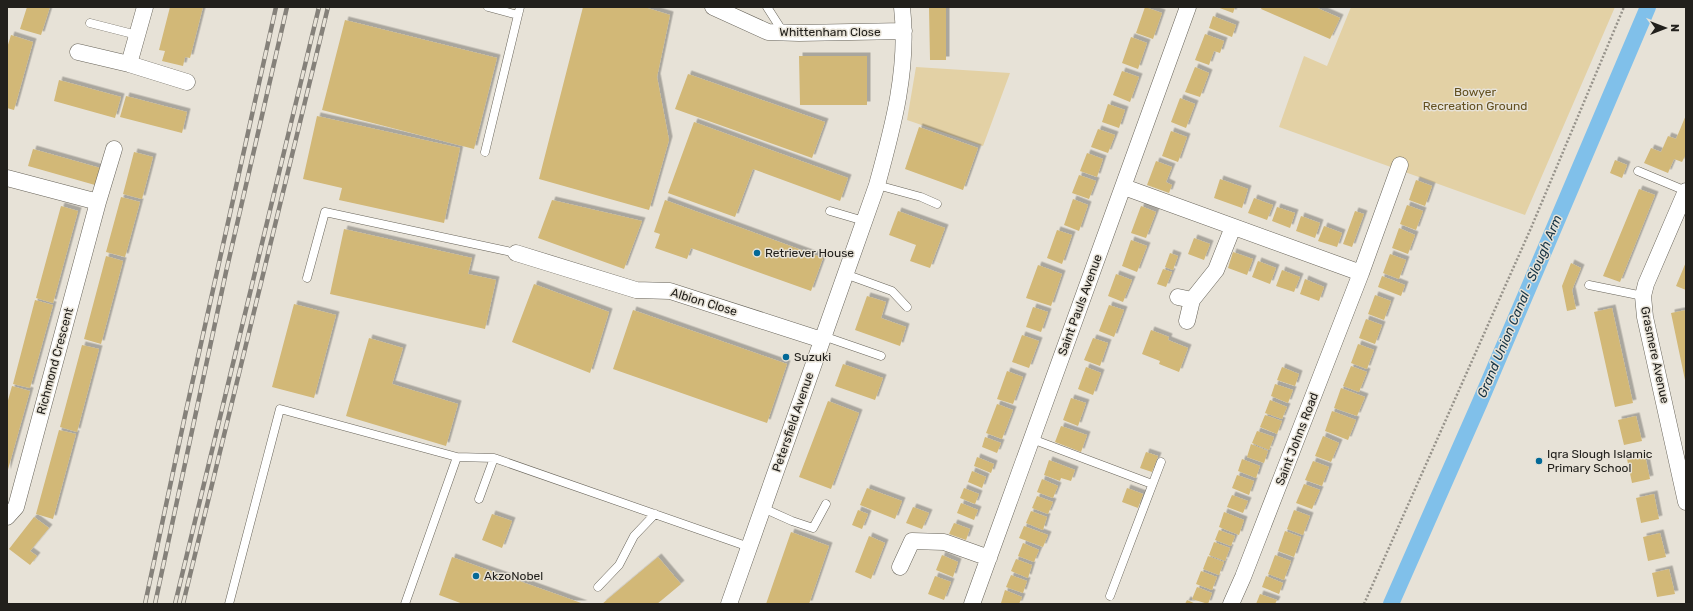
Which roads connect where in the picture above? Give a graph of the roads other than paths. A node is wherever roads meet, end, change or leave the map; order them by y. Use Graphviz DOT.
graph roads {
  1 [pos="145,7"];
  2 [pos="488,7"];
  3 [pos="713,7"];
  4 [pos="767,7"];
  5 [pos="902,7"];
  6 [pos="1188,7"];
  7 [pos="519,11"];
  8 [pos="90,23"];
  9 [pos="904,31"];
  10 [pos="783,33"];
  11 [pos="137,35"];
  12 [pos="78,52"];
  13 [pos="129,64"];
  14 [pos="187,82"];
  15 [pos="114,149"];
  16 [pos="485,152"];
  17 [pos="1400,165"];
  18 [pos="1638,171"];
  19 [pos="7,178"];
  20 [pos="877,185"];
  21 [pos="1124,187"];
  22 [pos="1686,191"];
  23 [pos="98,202"];
  24 [pos="936,204"];
  25 [pos="830,211"];
  26 [pos="864,221"];
  27 [pos="1233,227"];
  28 [pos="516,253"];
  29 [pos="1361,273"];
  30 [pos="845,274"];
  31 [pos="307,278"];
  32 [pos="1589,285"];
  33 [pos="1643,296"];
  34 [pos="907,307"];
  35 [pos="1187,321"];
  36 [pos="823,338"];
  37 [pos="881,356"];
  38 [pos="1032,440"];
  39 [pos="457,457"];
  40 [pos="494,458"];
  41 [pos="1161,462"];
  42 [pos="1152,484"];
  43 [pos="480,499"];
  44 [pos="1686,502"];
  45 [pos="826,504"];
  46 [pos="764,508"];
  47 [pos="655,514"];
  48 [pos="7,518"];
  49 [pos="749,546"];
  50 [pos="989,558"];
  51 [pos="900,567"];
  52 [pos="598,587"];
  53 [pos="1110,596"];
  54 [pos="229,604"];
  55 [pos="405,604"];
  56 [pos="729,604"];
  57 [pos="972,604"];
  58 [pos="1231,604"];
  1 -- 11 [label="street"];
  2 -- 7 [label="lane"];
  3 -- 10 [label="street, Whittenham Close"];
  4 -- 10 [label="lane"];
  5 -- 9 [label="street, Petersfield Avenue"];
  6 -- 21 [label="street, Saint Pauls Avenue"];
  7 -- 16 [label="lane"];
  8 -- 11 [label="lane"];
  9 -- 10 [label="street, Whittenham Close"];
  9 -- 20 [label="street, Petersfield Avenue"];
  11 -- 13 [label="street"];
  12 -- 13 [label="street"];
  13 -- 14 [label="street"];
  15 -- 23 [label="street, Richmond Crescent"];
  17 -- 29 [label="street, Saint Johns Road"];
  18 -- 22 [label="lane"];
  19 -- 23 [label="street"];
  20 -- 24 [label="lane"];
  20 -- 26 [label="street, Petersfield Avenue"];
  21 -- 27 [label="street"];
  21 -- 38 [label="street, Saint Pauls Avenue"];
  22 -- 33 [label="street, Grasmere Avenue"];
  23 -- 48 [label="street, Richmond Crescent"];
  25 -- 26 [label="lane"];
  26 -- 30 [label="street, Petersfield Avenue"];
  27 -- 29 [label="street"];
  27 -- 35 [label="street"];
  28 -- 31 [label="lane"];
  28 -- 36 [label="street, Albion Close"];
  29 -- 58 [label="street, Saint Johns Road"];
  30 -- 34 [label="lane"];
  30 -- 36 [label="street, Petersfield Avenue"];
  32 -- 33 [label="lane"];
  33 -- 44 [label="street, Grasmere Avenue"];
  36 -- 37 [label="lane"];
  36 -- 46 [label="street, Petersfield Avenue"];
  38 -- 42 [label="lane"];
  38 -- 50 [label="street, Saint Pauls Avenue"];
  39 -- 40 [label="lane"];
  39 -- 54 [label="lane"];
  39 -- 55 [label="lane"];
  40 -- 43 [label="lane"];
  40 -- 47 [label="lane"];
  41 -- 42 [label="lane"];
  42 -- 53 [label="lane"];
  45 -- 46 [label="lane"];
  46 -- 49 [label="street, Petersfield Avenue"];
  47 -- 49 [label="lane"];
  47 -- 52 [label="lane"];
  49 -- 56 [label="street, Petersfield Avenue"];
  50 -- 51 [label="street"];
  50 -- 57 [label="street, Saint Pauls Avenue"];
}
